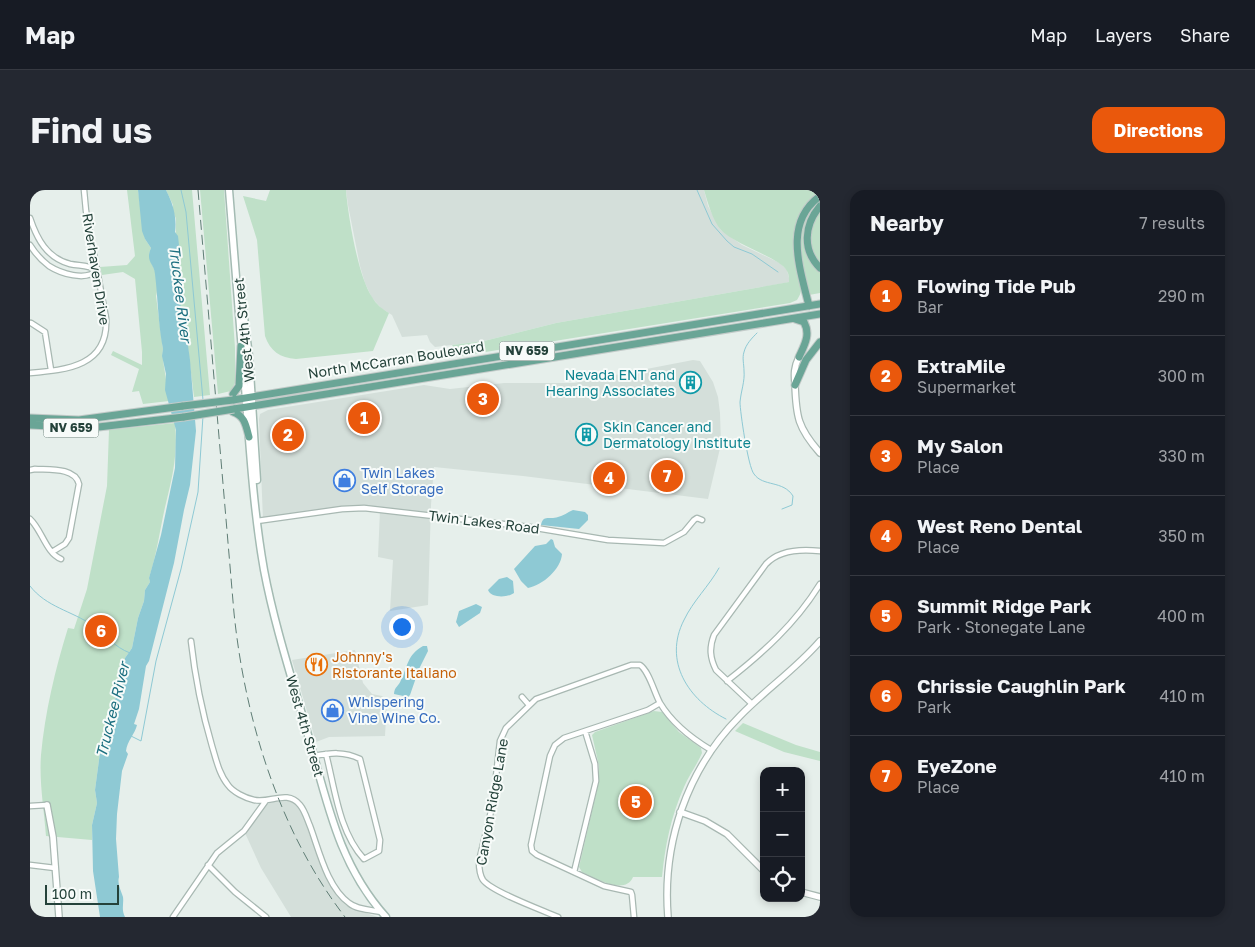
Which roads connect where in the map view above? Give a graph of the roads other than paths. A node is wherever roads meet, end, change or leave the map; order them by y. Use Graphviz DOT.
graph roads {
  1 [pos="84,190"];
  2 [pos="229,190"];
  3 [pos="820,196"];
  4 [pos="820,206"];
  5 [pos="30,218"];
  6 [pos="232,228"];
  7 [pos="30,245"];
  8 [pos="820,268"];
  9 [pos="97,270"];
  10 [pos="820,304"];
  11 [pos="809,306"];
  12 [pos="820,314"];
  13 [pos="785,320"];
  14 [pos="32,324"];
  15 [pos="820,342"];
  16 [pos="101,346"];
  17 [pos="241,346"];
  18 [pos="106,349"];
  19 [pos="798,357"];
  20 [pos="416,369"];
  21 [pos="51,370"];
  22 [pos="30,373"];
  23 [pos="418,380"];
  24 [pos="795,385"];
  25 [pos="233,397"];
  26 [pos="249,397"];
  27 [pos="250,407"];
  28 [pos="234,410"];
  29 [pos="30,418"];
  30 [pos="30,425"];
  31 [pos="249,436"];
  32 [pos="820,453"];
  33 [pos="30,470"];
  34 [pos="30,519"];
  35 [pos="702,520"];
  36 [pos="257,521"];
  37 [pos="820,551"];
  38 [pos="53,554"];
  39 [pos="61,559"];
  40 [pos="820,584"];
  41 [pos="191,641"];
  42 [pos="820,641"];
  43 [pos="727,681"];
  44 [pos="522,697"];
  45 [pos="660,703"];
  46 [pos="752,704"];
  47 [pos="529,705"];
  48 [pos="584,731"];
  49 [pos="711,750"];
  50 [pos="326,754"];
  51 [pos="314,756"];
  52 [pos="265,801"];
  53 [pos="47,805"];
  54 [pos="30,806"];
  55 [pos="680,812"];
  56 [pos="30,865"];
  57 [pos="208,865"];
  58 [pos="760,866"];
  59 [pos="55,868"];
  60 [pos="574,872"];
  61 [pos="805,893"];
  62 [pos="820,897"];
  63 [pos="384,915"];
  64 [pos="59,917"];
  65 [pos="173,917"];
  66 [pos="266,917"];
  67 [pos="558,917"];
  68 [pos="634,917"];
  69 [pos="668,917"];
  1 -- 9 [label="street, Riverhaven Drive"];
  2 -- 6 [label="main road, West 4th Street"];
  3 -- 11 [label="main road"];
  4 -- 8 [label="main road"];
  5 -- 9 [label="street"];
  6 -- 17 [label="main road, West 4th Street"];
  6 -- 26 [label="main road, West 4th Street"];
  7 -- 9 [label="street"];
  9 -- 16 [label="street, Riverhaven Drive"];
  10 -- 11 [label="main road, North McCarran Boulevard / NV 659"];
  11 -- 20 [label="main road, North McCarran Boulevard / NV 659"];
  12 -- 13 [label="main road, North McCarran Boulevard / NV 659"];
  13 -- 19 [label="main road"];
  13 -- 23 [label="main road, North McCarran Boulevard / NV 659"];
  14 -- 21 [label="street"];
  15 -- 24 [label="main road"];
  16 -- 18 [label="street"];
  16 -- 21 [label="street"];
  17 -- 25 [label="main road"];
  17 -- 26 [label="main road, West 4th Street"];
  19 -- 24 [label="street"];
  20 -- 23 [label="main road"];
  20 -- 26 [label="main road, North McCarran Boulevard / NV 659"];
  21 -- 22 [label="street"];
  23 -- 27 [label="main road, North McCarran Boulevard / NV 659"];
  24 -- 32 [label="street"];
  25 -- 26 [label="main road, North McCarran Boulevard / NV 659"];
  25 -- 29 [label="main road, North McCarran Boulevard / NV 659, bridge"];
  26 -- 27 [label="main road, West 4th Street"];
  27 -- 28 [label="main road, North McCarran Boulevard / NV 659"];
  27 -- 31 [label="main road, West 4th Street"];
  27 -- 36 [label="main road, West 4th Street"];
  28 -- 30 [label="main road, North McCarran Boulevard / NV 659, bridge"];
  28 -- 31 [label="main road"];
  31 -- 36 [label="main road, West 4th Street"];
  33 -- 38 [label="street"];
  34 -- 38 [label="street"];
  35 -- 36 [label="street, Twin Lakes Road"];
  36 -- 51 [label="main road, West 4th Street"];
  37 -- 43 [label="street"];
  38 -- 39 [label="street"];
  40 -- 43 [label="street"];
  41 -- 52 [label="street"];
  42 -- 46 [label="street"];
  43 -- 46 [label="street"];
  44 -- 47 [label="street"];
  45 -- 47 [label="street, Canyon Ridge Lane"];
  45 -- 48 [label="street"];
  45 -- 49 [label="street"];
  46 -- 49 [label="street"];
  47 -- 67 [label="street, Canyon Ridge Lane"];
  48 -- 60 [label="street"];
  48 -- 60 [label="street"];
  49 -- 55 [label="street"];
  50 -- 50 [label="street"];
  50 -- 51 [label="street"];
  51 -- 63 [label="main road, West 4th Street"];
  52 -- 57 [label="street"];
  52 -- 63 [label="street"];
  53 -- 54 [label="street"];
  53 -- 59 [label="street"];
  55 -- 58 [label="street"];
  55 -- 69 [label="street"];
  56 -- 59 [label="street"];
  57 -- 65 [label="street"];
  57 -- 66 [label="street"];
  59 -- 64 [label="street"];
  60 -- 68 [label="street"];
  61 -- 62 [label="street"];
}
